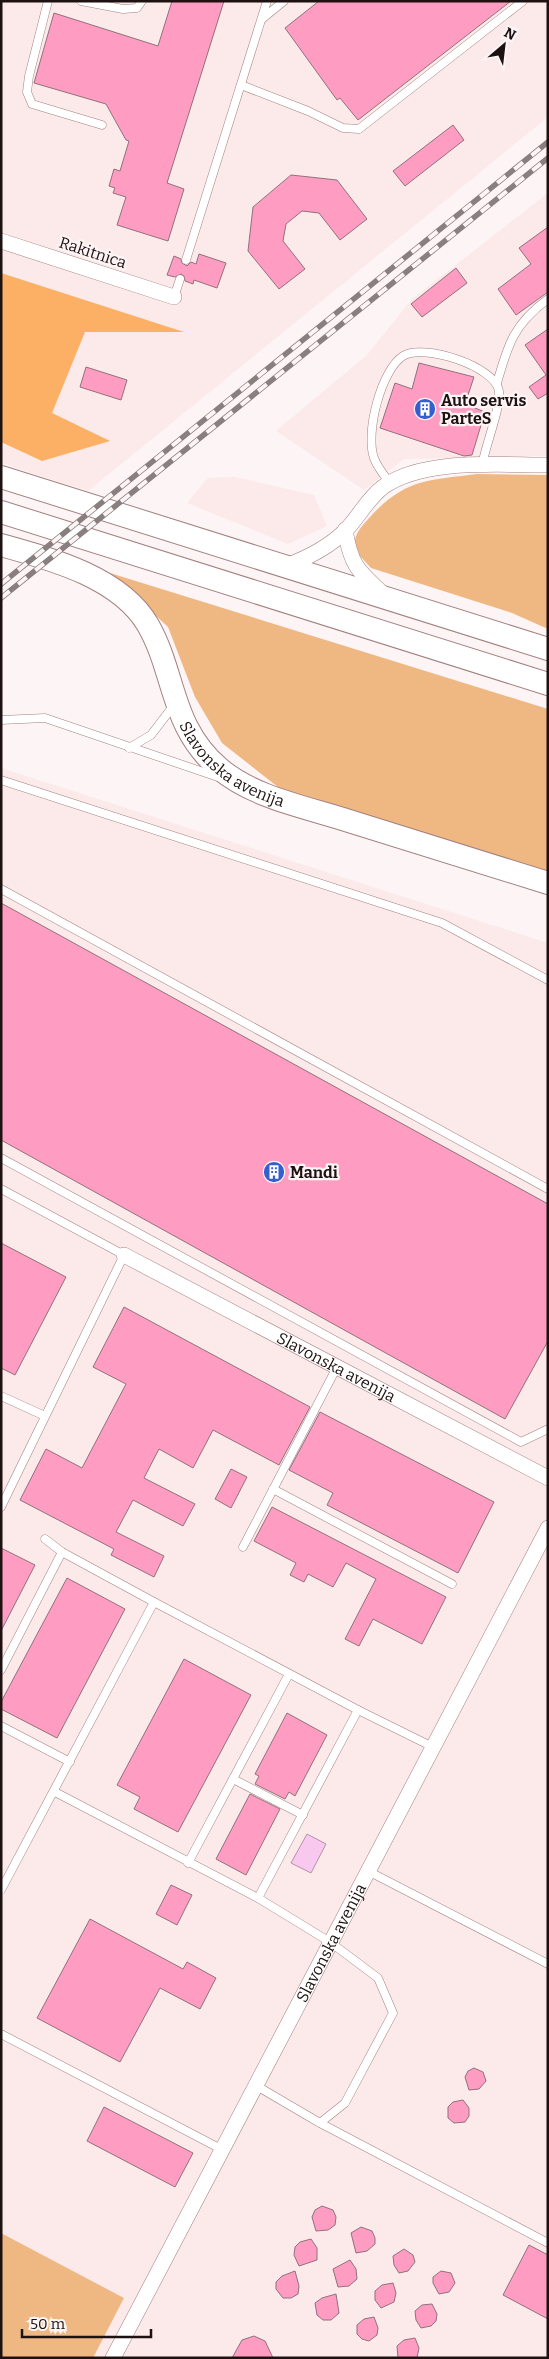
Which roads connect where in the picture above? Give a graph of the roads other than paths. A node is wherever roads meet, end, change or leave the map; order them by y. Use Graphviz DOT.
graph roads {
  1 [pos="48,1"];
  2 [pos="81,1"];
  3 [pos="142,1"];
  4 [pos="267,1"];
  5 [pos="284,1"];
  6 [pos="523,1"];
  7 [pos="262,19"];
  8 [pos="241,85"];
  9 [pos="102,125"];
  10 [pos="1,241"];
  11 [pos="186,260"];
  12 [pos="180,279"];
  13 [pos="174,296"];
  14 [pos="548,299"];
  15 [pos="497,383"];
  16 [pos="548,465"];
  17 [pos="482,466"];
  18 [pos="1,477"];
  19 [pos="390,483"];
  20 [pos="1,512"];
  21 [pos="345,530"];
  22 [pos="1,545"];
  23 [pos="286,566"];
  24 [pos="385,596"];
  25 [pos="548,649"];
  26 [pos="548,684"];
  27 [pos="176,702"];
  28 [pos="1,720"];
  29 [pos="129,748"];
  30 [pos="1,780"];
  31 [pos="243,785"];
  32 [pos="548,883"];
  33 [pos="1,890"];
  34 [pos="548,980"];
  35 [pos="1,1158"];
  36 [pos="548,1188"];
  37 [pos="1,1190"];
  38 [pos="124,1255"];
  39 [pos="337,1367"];
  40 [pos="1,1396"];
  41 [pos="45,1416"];
  42 [pos="548,1430"];
  43 [pos="548,1478"];
  44 [pos="273,1489"];
  45 [pos="1,1507"];
  46 [pos="548,1528"];
  47 [pos="44,1539"];
  48 [pos="243,1547"];
  49 [pos="62,1552"];
  50 [pos="452,1584"];
  51 [pos="154,1602"];
  52 [pos="1,1670"];
  53 [pos="289,1674"];
  54 [pos="358,1710"];
  55 [pos="1,1726"];
  56 [pos="433,1747"];
  57 [pos="70,1762"];
  58 [pos="233,1780"];
  59 [pos="55,1792"];
  60 [pos="303,1815"];
  61 [pos="188,1863"];
  62 [pos="368,1871"];
  63 [pos="1,1890"];
  64 [pos="258,1898"];
  65 [pos="330,1942"];
  66 [pos="548,1964"];
  67 [pos="1,2034"];
  68 [pos="255,2085"];
  69 [pos="320,2123"];
  70 [pos="221,2149"];
  71 [pos="548,2243"];
  72 [pos="113,2358"];
  1 -- 9 [label="lane"];
  2 -- 3 [label="lane"];
  4 -- 7 [label="lane"];
  5 -- 7 [label="lane"];
  6 -- 8 [label="lane"];
  7 -- 8 [label="lane"];
  8 -- 11 [label="lane"];
  10 -- 13 [label="street, Rakitnica"];
  12 -- 13 [label="lane"];
  14 -- 15 [label="lane"];
  15 -- 17 [label="lane"];
  15 -- 19 [label="lane"];
  16 -- 17 [label="street"];
  17 -- 19 [label="street"];
  18 -- 23 [label="main road"];
  19 -- 21 [label="street"];
  20 -- 26 [label="main road"];
  21 -- 23 [label="street"];
  21 -- 24 [label="street"];
  22 -- 27 [label="main road, Slavonska avenija"];
  23 -- 24 [label="main road"];
  24 -- 25 [label="main road"];
  27 -- 29 [label="lane"];
  27 -- 31 [label="main road, Slavonska avenija"];
  28 -- 29 [label="lane"];
  29 -- 31 [label="lane"];
  30 -- 34 [label="lane"];
  31 -- 32 [label="main road, Slavonska avenija"];
  33 -- 36 [label="lane"];
  35 -- 42 [label="lane"];
  37 -- 38 [label="lane"];
  38 -- 39 [label="street, Slavonska avenija"];
  38 -- 41 [label="lane"];
  39 -- 43 [label="street, Slavonska avenija"];
  39 -- 44 [label="lane"];
  40 -- 41 [label="lane"];
  41 -- 45 [label="lane"];
  44 -- 48 [label="lane"];
  44 -- 50 [label="lane"];
  46 -- 56 [label="street, Slavonska avenija"];
  47 -- 49 [label="lane"];
  49 -- 51 [label="lane"];
  49 -- 52 [label="lane"];
  51 -- 53 [label="lane"];
  51 -- 57 [label="lane"];
  53 -- 54 [label="lane"];
  53 -- 58 [label="lane"];
  54 -- 56 [label="lane"];
  54 -- 60 [label="lane"];
  55 -- 57 [label="lane"];
  56 -- 62 [label="street, Slavonska avenija"];
  57 -- 59 [label="lane"];
  58 -- 60 [label="lane"];
  58 -- 61 [label="lane"];
  59 -- 61 [label="lane"];
  59 -- 63 [label="lane"];
  60 -- 64 [label="lane"];
  61 -- 64 [label="lane"];
  62 -- 65 [label="street, Slavonska avenija"];
  62 -- 66 [label="lane"];
  64 -- 65 [label="lane"];
  65 -- 68 [label="street, Slavonska avenija"];
  65 -- 69 [label="lane"];
  67 -- 70 [label="lane"];
  68 -- 69 [label="lane"];
  68 -- 70 [label="street, Slavonska avenija"];
  69 -- 71 [label="lane"];
  70 -- 72 [label="street, Slavonska avenija"];
}
